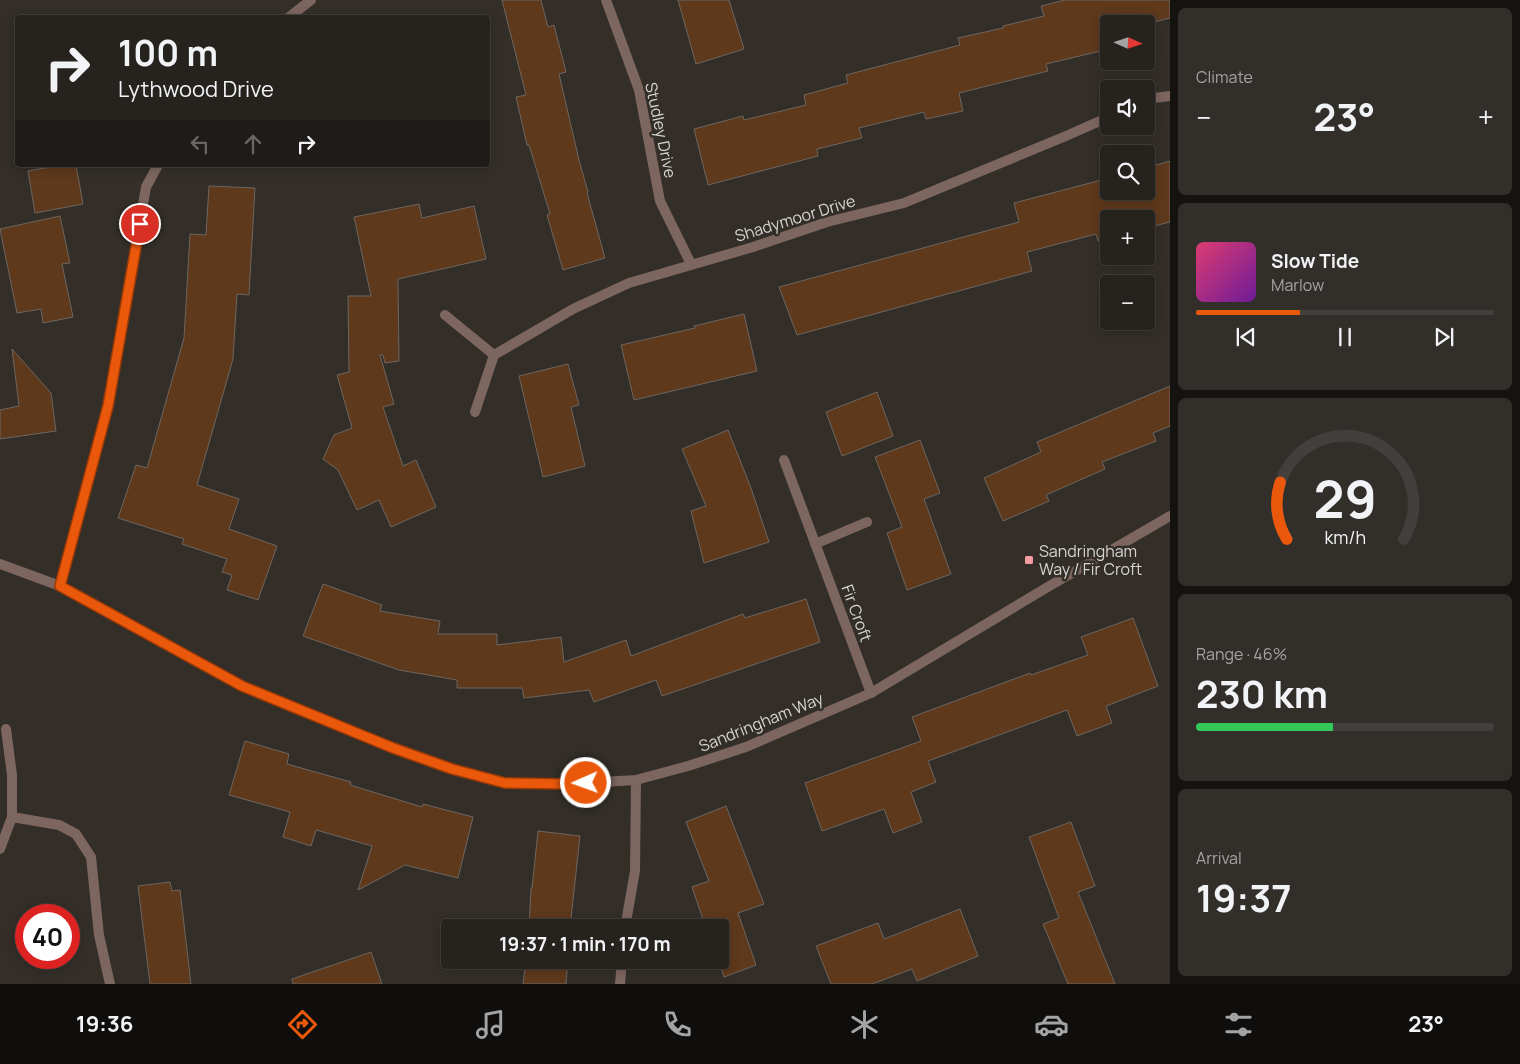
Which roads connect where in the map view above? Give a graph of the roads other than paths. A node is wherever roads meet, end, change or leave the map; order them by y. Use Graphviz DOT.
graph roads {
  1 [pos="311,0"];
  2 [pos="606,0"];
  3 [pos="292,15"];
  4 [pos="1170,96"];
  5 [pos="1155,98"];
  6 [pos="1100,121"];
  7 [pos="157,167"];
  8 [pos="691,264"];
  9 [pos="445,315"];
  10 [pos="494,355"];
  11 [pos="475,412"];
  12 [pos="784,460"];
  13 [pos="1170,516"];
  14 [pos="868,522"];
  15 [pos="815,544"];
  16 [pos="0,564"];
  17 [pos="60,586"];
  18 [pos="871,693"];
  19 [pos="6,729"];
  20 [pos="636,780"];
  21 [pos="12,817"];
  22 [pos="0,849"];
  23 [pos="627,919"];
  24 [pos="621,969"];
  25 [pos="110,984"];
  26 [pos="620,984"];
  1 -- 3 [label="street"];
  2 -- 8 [label="street, Studley Drive"];
  4 -- 5 [label="street"];
  6 -- 8 [label="street, Shadymoor Drive"];
  7 -- 17 [label="street"];
  8 -- 10 [label="street, Shadymoor Drive"];
  9 -- 10 [label="street"];
  10 -- 11 [label="street"];
  12 -- 15 [label="street, Fir Croft"];
  13 -- 18 [label="street, Sandringham Way"];
  14 -- 15 [label="street"];
  15 -- 18 [label="street, Fir Croft"];
  16 -- 17 [label="street, Sandringham Way"];
  17 -- 20 [label="street, Sandringham Way"];
  18 -- 20 [label="street, Sandringham Way"];
  19 -- 21 [label="street"];
  20 -- 23 [label="street"];
  21 -- 22 [label="street"];
  21 -- 25 [label="street"];
  24 -- 26 [label="street"];
}
